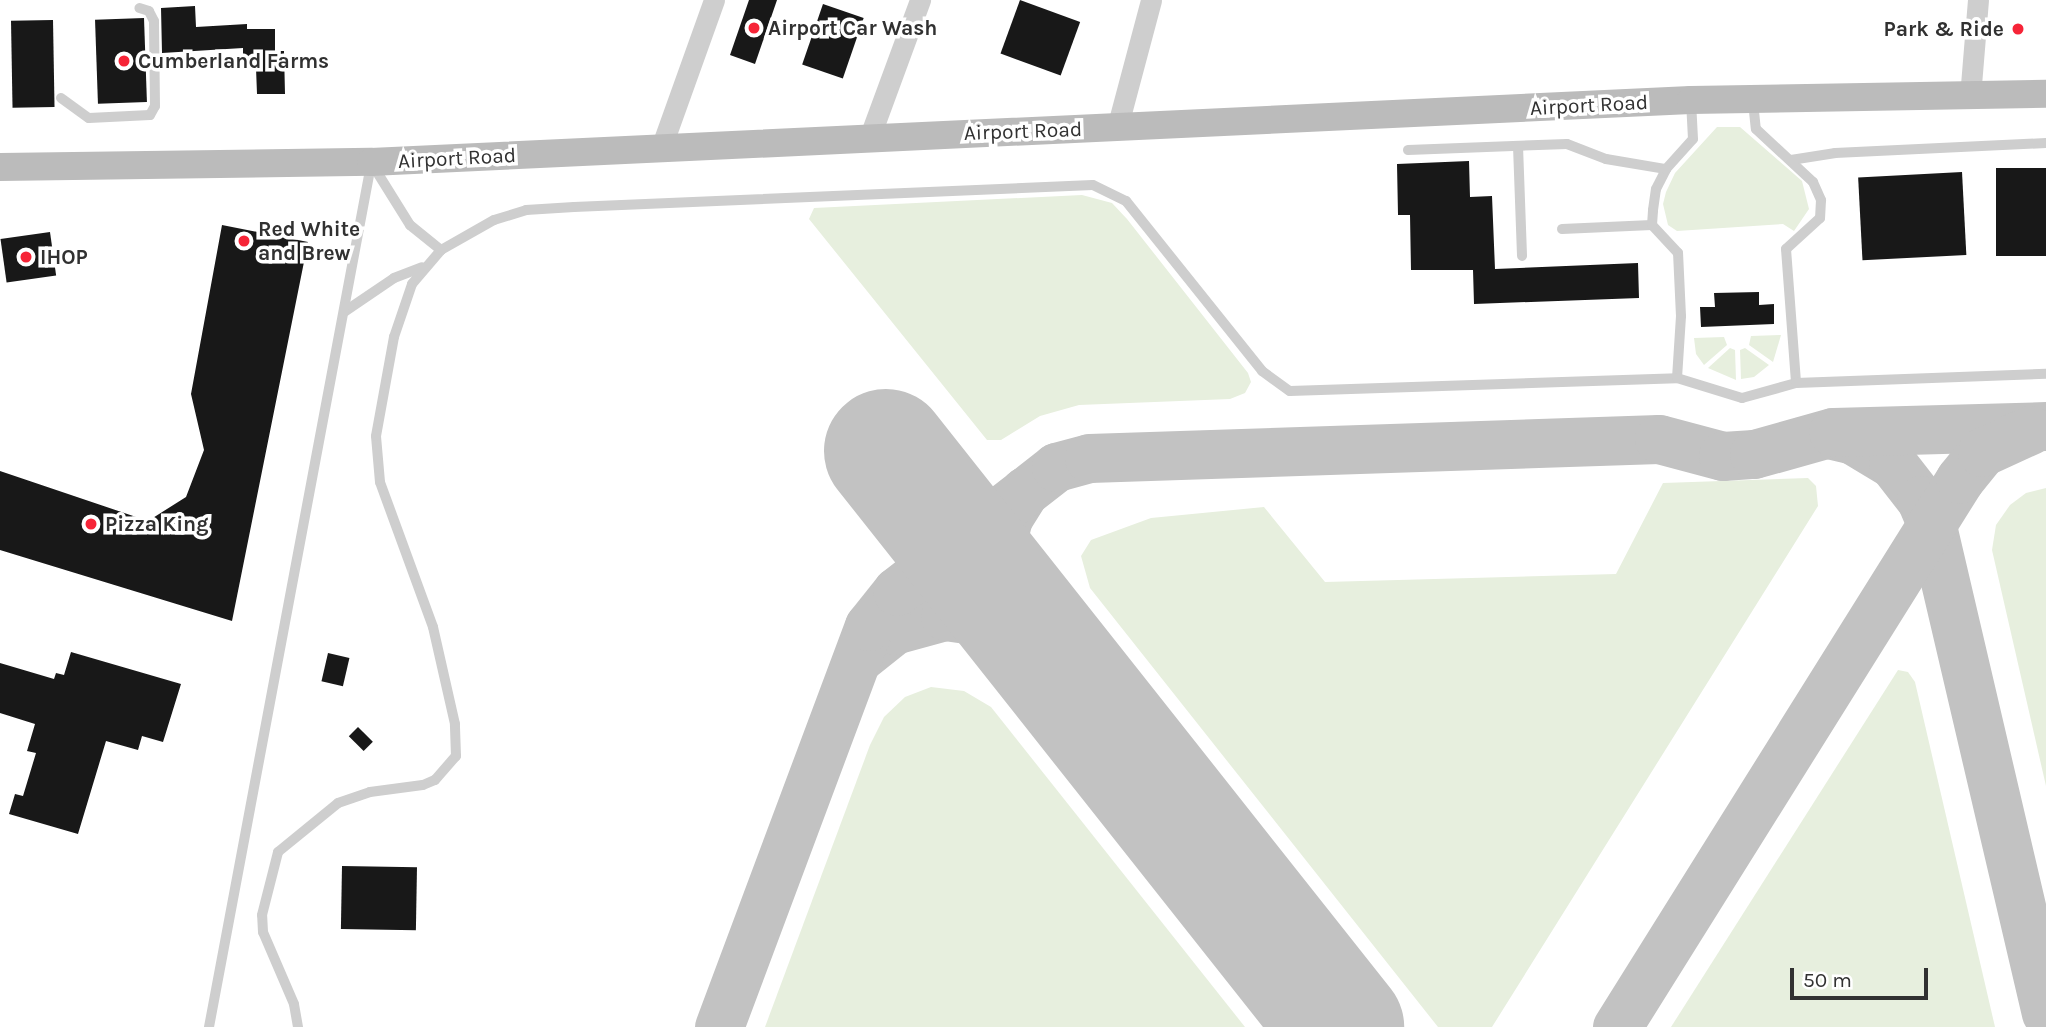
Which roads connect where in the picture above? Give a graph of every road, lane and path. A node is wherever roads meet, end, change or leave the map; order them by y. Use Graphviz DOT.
graph roads {
  1 [pos="714,0"];
  2 [pos="920,0"];
  3 [pos="1151,0"];
  4 [pos="1978,0"];
  5 [pos="139,8"];
  6 [pos="2046,94"];
  7 [pos="1970,97"];
  8 [pos="61,99"];
  9 [pos="1753,99"];
  10 [pos="1691,100"];
  11 [pos="1117,128"];
  12 [pos="870,136"];
  13 [pos="2046,143"];
  14 [pos="1518,146"];
  15 [pos="661,148"];
  16 [pos="1408,150"];
  17 [pos="1791,160"];
  18 [pos="371,162"];
  19 [pos="0,167"];
  20 [pos="1667,169"];
  21 [pos="1652,225"];
  22 [pos="1562,229"];
  23 [pos="441,250"];
  24 [pos="1522,256"];
  25 [pos="424,266"];
  26 [pos="344,312"];
  27 [pos="2046,374"];
  28 [pos="1677,378"];
  29 [pos="1796,383"];
  30 [pos="209,1027"];
  31 [pos="298,1027"];
  1 -- 15 [label="street"];
  2 -- 12 [label="street"];
  3 -- 11 [label="street"];
  4 -- 7 [label="street"];
  5 -- 8 [label="lane"];
  6 -- 7 [label="main road, Airport Road"];
  7 -- 9 [label="main road, Airport Road"];
  9 -- 10 [label="main road, Airport Road"];
  9 -- 17 [label="lane"];
  10 -- 11 [label="main road, Airport Road"];
  10 -- 20 [label="lane"];
  11 -- 12 [label="main road, Airport Road"];
  12 -- 15 [label="main road, Airport Road"];
  13 -- 17 [label="lane"];
  14 -- 16 [label="lane"];
  14 -- 20 [label="lane"];
  14 -- 24 [label="lane"];
  15 -- 18 [label="main road, Airport Road"];
  17 -- 29 [label="lane"];
  18 -- 19 [label="main road, Airport Road"];
  18 -- 23 [label="lane"];
  18 -- 26 [label="lane"];
  20 -- 21 [label="lane"];
  21 -- 22 [label="lane"];
  21 -- 28 [label="lane"];
  23 -- 25 [label="lane"];
  23 -- 28 [label="lane"];
  25 -- 26 [label="lane"];
  25 -- 31 [label="lane"];
  26 -- 30 [label="lane"];
  27 -- 29 [label="lane"];
  28 -- 29 [label="lane"];
}
